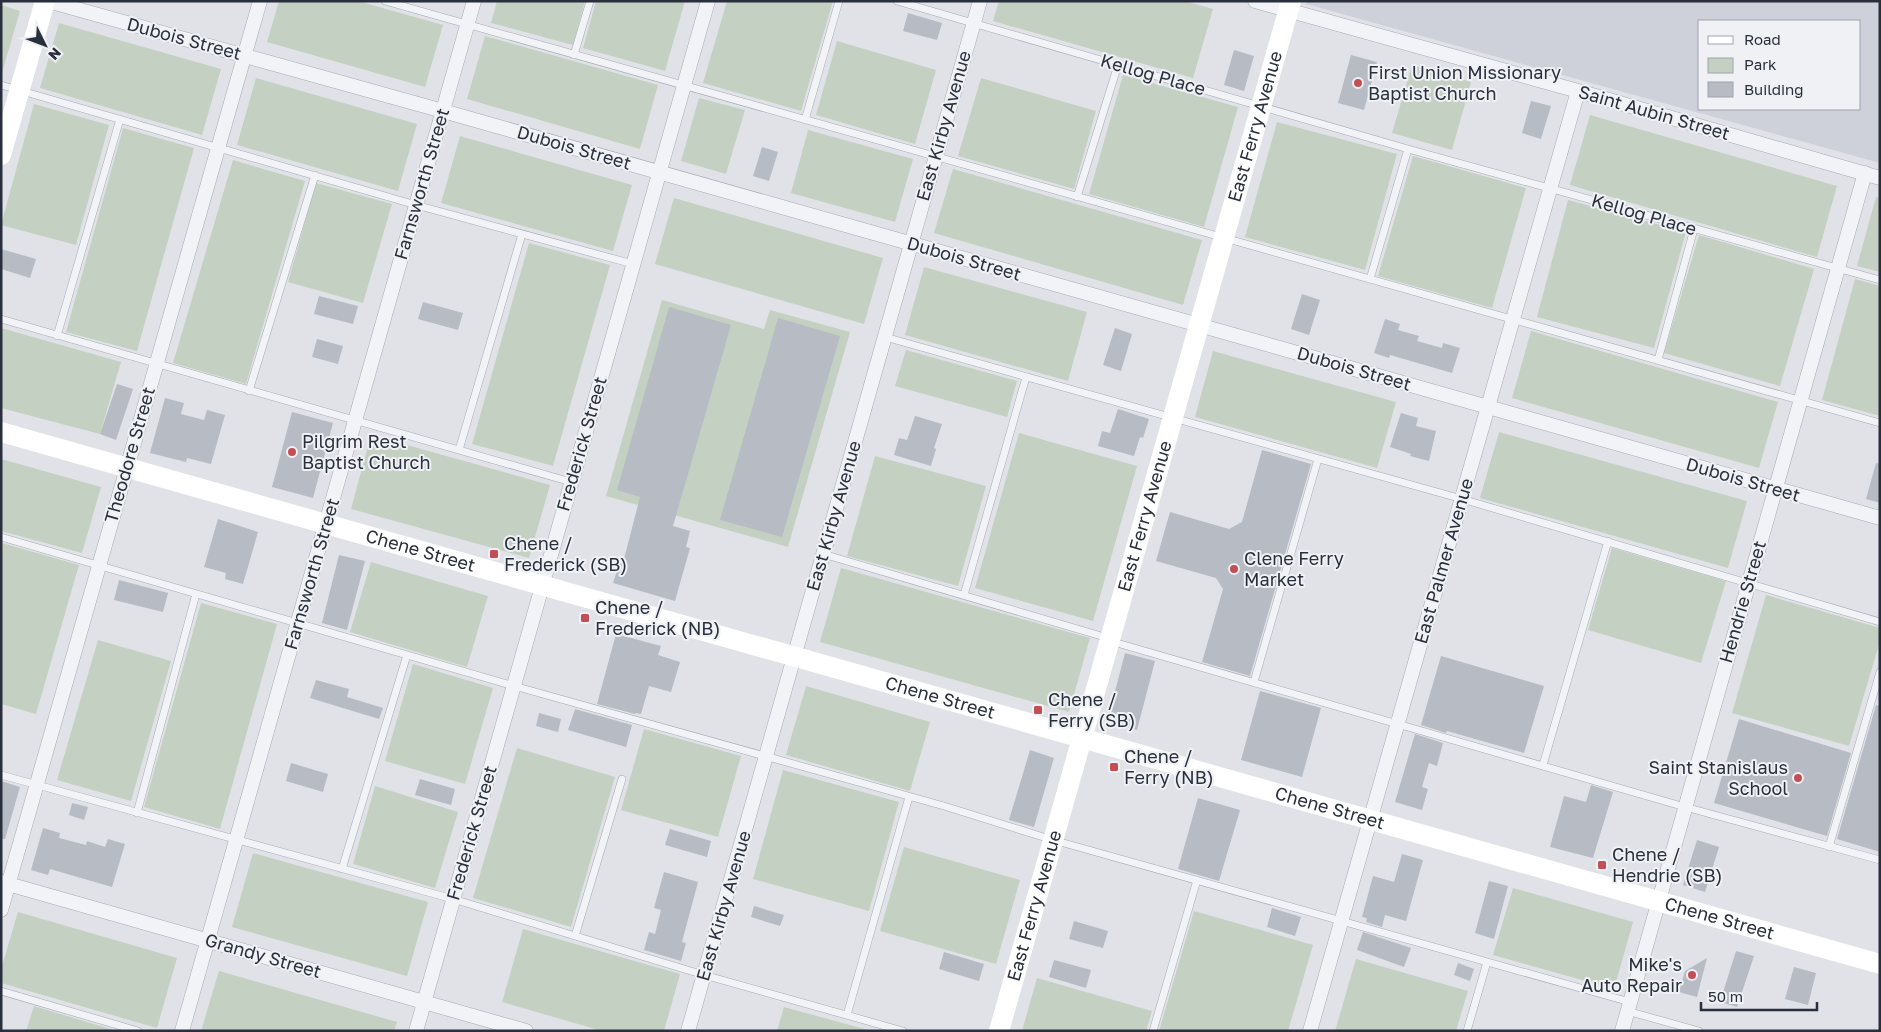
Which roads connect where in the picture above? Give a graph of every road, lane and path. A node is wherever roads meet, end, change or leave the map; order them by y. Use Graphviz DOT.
graph roads {
  1 [pos="46,1"];
  2 [pos="260,1"];
  3 [pos="385,1"];
  4 [pos="474,1"];
  5 [pos="590,1"];
  6 [pos="708,1"];
  7 [pos="839,1"];
  8 [pos="897,1"];
  9 [pos="980,1"];
  10 [pos="1255,1"];
  11 [pos="1290,6"];
  12 [pos="974,23"];
  13 [pos="467,24"];
  14 [pos="244,55"];
  15 [pos="574,55"];
  16 [pos="1118,65"];
  17 [pos="684,85"];
  18 [pos="10,88"];
  19 [pos="1578,91"];
  20 [pos="1262,106"];
  21 [pos="443,111"];
  22 [pos="120,119"];
  23 [pos="805,120"];
  24 [pos="218,147"];
  25 [pos="1408,149"];
  26 [pos="1,155"];
  27 [pos="936,157"];
  28 [pos="659,172"];
  29 [pos="1865,173"];
  30 [pos="314,175"];
  31 [pos="1880,178"];
  32 [pos="1550,189"];
  33 [pos="1077,196"];
  34 [pos="416,205"];
  35 [pos="1694,229"];
  36 [pos="522,234"];
  37 [pos="1225,238"];
  38 [pos="911,244"];
  39 [pos="633,264"];
  40 [pos="1838,269"];
  41 [pos="1370,279"];
  42 [pos="1880,280"];
  43 [pos="1513,319"];
  44 [pos="1,320"];
  45 [pos="1200,326"];
  46 [pos="57,336"];
  47 [pos="885,337"];
  48 [pos="1658,360"];
  49 [pos="156,365"];
  50 [pos="1026,377"];
  51 [pos="249,391"];
  52 [pos="1801,400"];
  53 [pos="1488,407"];
  54 [pos="1173,419"];
  55 [pos="355,421"];
  56 [pos="1880,423"];
  57 [pos="1,432"];
  58 [pos="459,450"];
  59 [pos="1318,459"];
  60 [pos="127,467"];
  61 [pos="572,482"];
  62 [pos="1776,489"];
  63 [pos="1462,499"];
  64 [pos="1880,518"];
  65 [pos="326,524"];
  66 [pos="1,537"];
  67 [pos="1608,541"];
  68 [pos="824,554"];
  69 [pos="99,566"];
  70 [pos="1749,583"];
  71 [pos="542,585"];
  72 [pos="196,594"];
  73 [pos="964,595"];
  74 [pos="298,622"];
  75 [pos="1880,622"];
  76 [pos="1110,640"];
  77 [pos="407,655"];
  78 [pos="794,656"];
  79 [pos="1880,672"];
  80 [pos="1254,682"];
  81 [pos="514,686"];
  82 [pos="1398,723"];
  83 [pos="1082,738"];
  84 [pos="766,757"];
  85 [pos="1542,765"];
  86 [pos="1,775"];
  87 [pos="622,779"];
  88 [pos="37,785"];
  89 [pos="909,797"];
  90 [pos="1685,807"];
  91 [pos="137,813"];
  92 [pos="1370,820"];
  93 [pos="236,840"];
  94 [pos="1054,840"];
  95 [pos="1830,847"];
  96 [pos="1880,860"];
  97 [pos="342,869"];
  98 [pos="1197,880"];
  99 [pos="5,883"];
  100 [pos="453,899"];
  101 [pos="1658,901"];
  102 [pos="1,910"];
  103 [pos="1342,921"];
  104 [pos="576,936"];
  105 [pos="208,941"];
  106 [pos="1486,962"];
  107 [pos="1880,964"];
  108 [pos="704,975"];
  109 [pos="1,990"];
  110 [pos="424,1002"];
  111 [pos="1628,1006"];
  112 [pos="847,1015"];
  113 [pos="138,1031"];
  114 [pos="182,1031"];
  115 [pos="416,1031"];
  116 [pos="526,1031"];
  117 [pos="688,1031"];
  118 [pos="903,1031"];
  119 [pos="999,1031"];
  120 [pos="1152,1031"];
  121 [pos="1310,1031"];
  122 [pos="1467,1031"];
  123 [pos="1622,1031"];
  124 [pos="1699,1031"];
  1 -- 14 [label="street, Dubois Street"];
  1 -- 18 [label="street"];
  2 -- 14 [label="street, Theodore Street"];
  3 -- 13 [label="lane"];
  4 -- 13 [label="street, Farnsworth Street"];
  5 -- 15 [label="lane"];
  6 -- 17 [label="street, Frederick Street"];
  7 -- 23 [label="lane"];
  8 -- 12 [label="lane, Kellog Place"];
  9 -- 12 [label="street, East Kirby Avenue"];
  10 -- 11 [label="street, Saint Aubin Street"];
  11 -- 19 [label="street, Saint Aubin Street"];
  11 -- 20 [label="street, East Ferry Avenue"];
  12 -- 16 [label="lane, Kellog Place"];
  12 -- 27 [label="street, East Kirby Avenue"];
  13 -- 15 [label="lane"];
  13 -- 21 [label="street, Farnsworth Street"];
  14 -- 21 [label="street, Dubois Street"];
  14 -- 24 [label="street, Theodore Street"];
  15 -- 17 [label="lane"];
  16 -- 20 [label="lane, Kellog Place"];
  16 -- 33 [label="lane"];
  17 -- 23 [label="lane"];
  17 -- 28 [label="street, Frederick Street"];
  18 -- 22 [label="lane"];
  18 -- 26 [label="street"];
  19 -- 29 [label="street, Saint Aubin Street"];
  19 -- 32 [label="street, East Palmer Avenue"];
  20 -- 25 [label="lane, Kellog Place"];
  20 -- 37 [label="street, East Ferry Avenue"];
  21 -- 28 [label="street, Dubois Street"];
  21 -- 34 [label="street, Farnsworth Street"];
  22 -- 24 [label="lane"];
  22 -- 46 [label="lane"];
  23 -- 27 [label="lane"];
  24 -- 30 [label="lane"];
  24 -- 49 [label="street, Theodore Street"];
  25 -- 32 [label="lane, Kellog Place"];
  25 -- 41 [label="lane"];
  27 -- 33 [label="lane"];
  27 -- 38 [label="street, East Kirby Avenue"];
  28 -- 38 [label="street, Dubois Street"];
  28 -- 39 [label="street, Frederick Street"];
  29 -- 31 [label="street, Saint Aubin Street"];
  29 -- 40 [label="street, Hendrie Street"];
  30 -- 34 [label="lane"];
  30 -- 51 [label="lane"];
  32 -- 35 [label="lane, Kellog Place"];
  32 -- 43 [label="street, East Palmer Avenue"];
  33 -- 37 [label="lane"];
  34 -- 36 [label="lane"];
  34 -- 55 [label="street, Farnsworth Street"];
  35 -- 40 [label="lane, Kellog Place"];
  35 -- 48 [label="lane"];
  36 -- 39 [label="lane"];
  36 -- 58 [label="lane"];
  37 -- 41 [label="lane"];
  37 -- 45 [label="street, East Ferry Avenue"];
  38 -- 45 [label="street, Dubois Street"];
  38 -- 47 [label="street, East Kirby Avenue"];
  39 -- 61 [label="street, Frederick Street"];
  40 -- 42 [label="lane, Kellog Place"];
  40 -- 52 [label="street, Hendrie Street"];
  41 -- 43 [label="lane"];
  43 -- 48 [label="lane"];
  43 -- 53 [label="street, East Palmer Avenue"];
  44 -- 46 [label="lane"];
  45 -- 53 [label="street, Dubois Street"];
  45 -- 54 [label="street, East Ferry Avenue"];
  46 -- 49 [label="lane"];
  47 -- 50 [label="lane"];
  47 -- 68 [label="street, East Kirby Avenue"];
  48 -- 52 [label="lane"];
  49 -- 51 [label="lane"];
  49 -- 60 [label="street, Theodore Street"];
  50 -- 54 [label="lane"];
  50 -- 73 [label="lane"];
  51 -- 55 [label="lane"];
  52 -- 56 [label="lane"];
  52 -- 62 [label="street, Hendrie Street"];
  53 -- 62 [label="street, Dubois Street"];
  53 -- 63 [label="street, East Palmer Avenue"];
  54 -- 59 [label="lane"];
  54 -- 76 [label="street, East Ferry Avenue"];
  55 -- 58 [label="lane"];
  55 -- 65 [label="street, Farnsworth Street"];
  57 -- 60 [label="street, Chene Street"];
  58 -- 61 [label="lane"];
  59 -- 63 [label="lane"];
  59 -- 80 [label="lane"];
  60 -- 65 [label="street, Chene Street"];
  60 -- 69 [label="street, Theodore Street"];
  61 -- 71 [label="street, Frederick Street"];
  62 -- 64 [label="street, Dubois Street"];
  62 -- 70 [label="street, Hendrie Street"];
  63 -- 67 [label="lane"];
  63 -- 82 [label="street, East Palmer Avenue"];
  65 -- 71 [label="street, Chene Street"];
  65 -- 74 [label="street, Farnsworth Street"];
  66 -- 69 [label="lane"];
  67 -- 70 [label="lane"];
  67 -- 85 [label="lane"];
  68 -- 73 [label="lane"];
  68 -- 78 [label="street, East Kirby Avenue"];
  69 -- 72 [label="lane"];
  69 -- 88 [label="street, Theodore Street"];
  70 -- 75 [label="lane"];
  70 -- 90 [label="street, Hendrie Street"];
  71 -- 78 [label="street, Chene Street"];
  71 -- 81 [label="street, Frederick Street"];
  72 -- 74 [label="lane"];
  72 -- 91 [label="lane"];
  73 -- 76 [label="lane"];
  74 -- 77 [label="lane"];
  74 -- 93 [label="street, Farnsworth Street"];
  76 -- 80 [label="lane"];
  76 -- 83 [label="street, East Ferry Avenue"];
  77 -- 81 [label="lane"];
  77 -- 97 [label="lane"];
  78 -- 83 [label="street, Chene Street"];
  78 -- 84 [label="street, East Kirby Avenue"];
  79 -- 95 [label="lane"];
  80 -- 82 [label="lane"];
  81 -- 84 [label="lane"];
  81 -- 100 [label="street, Frederick Street"];
  82 -- 85 [label="lane"];
  82 -- 92 [label="street, East Palmer Avenue"];
  83 -- 92 [label="street, Chene Street"];
  83 -- 94 [label="street, East Ferry Avenue"];
  84 -- 89 [label="lane"];
  84 -- 108 [label="street, East Kirby Avenue"];
  85 -- 90 [label="lane"];
  86 -- 88 [label="lane"];
  87 -- 104 [label="lane"];
  88 -- 91 [label="lane"];
  88 -- 99 [label="street, Theodore Street"];
  89 -- 94 [label="lane"];
  89 -- 112 [label="lane"];
  90 -- 95 [label="lane"];
  90 -- 101 [label="street, Hendrie Street"];
  91 -- 93 [label="lane"];
  92 -- 101 [label="street, Chene Street"];
  92 -- 103 [label="street, East Palmer Avenue"];
  93 -- 97 [label="lane"];
  93 -- 105 [label="street, Farnsworth Street"];
  94 -- 98 [label="lane"];
  94 -- 119 [label="street, East Ferry Avenue"];
  95 -- 96 [label="lane"];
  97 -- 100 [label="lane"];
  98 -- 103 [label="lane"];
  98 -- 120 [label="lane"];
  99 -- 102 [label="street, Theodore Street"];
  99 -- 105 [label="street, Grandy Street"];
  100 -- 104 [label="lane"];
  100 -- 110 [label="street, Frederick Street"];
  101 -- 107 [label="street, Chene Street"];
  101 -- 111 [label="street, Hendrie Street"];
  103 -- 106 [label="lane"];
  103 -- 121 [label="street, East Palmer Avenue"];
  104 -- 108 [label="lane"];
  105 -- 110 [label="street, Grandy Street"];
  105 -- 114 [label="street, Farnsworth Street"];
  106 -- 111 [label="lane"];
  106 -- 122 [label="lane"];
  108 -- 112 [label="lane"];
  108 -- 117 [label="street, East Kirby Avenue"];
  109 -- 113 [label="lane"];
  110 -- 115 [label="street, Frederick Street"];
  110 -- 116 [label="street, Grandy Street"];
  111 -- 123 [label="street, Hendrie Street"];
  111 -- 124 [label="lane"];
  112 -- 118 [label="lane"];
}
